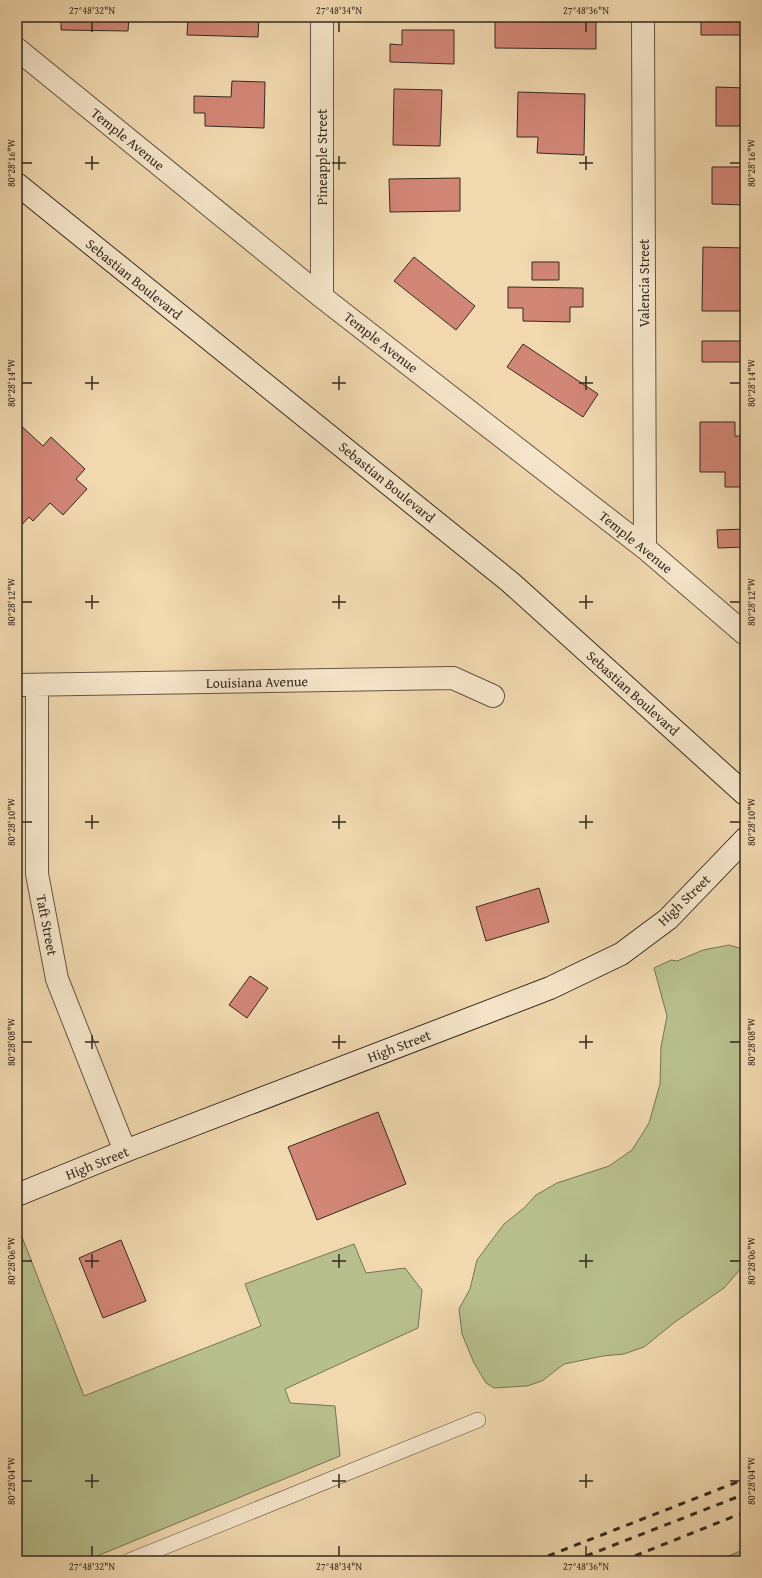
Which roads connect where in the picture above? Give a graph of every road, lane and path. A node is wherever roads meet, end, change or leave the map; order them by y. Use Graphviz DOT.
graph roads {
  1 [pos="322,17"];
  2 [pos="643,17"];
  3 [pos="17,49"];
  4 [pos="17,184"];
  5 [pos="322,296"];
  6 [pos="645,548"];
  7 [pos="745,634"];
  8 [pos="27,686"];
  9 [pos="493,696"];
  10 [pos="745,794"];
  11 [pos="745,839"];
  12 [pos="125,1151"];
  13 [pos="17,1195"];
  14 [pos="478,1420"];
  15 [pos="129,1561"];
  1 -- 5 [label="street, Pineapple Street"];
  2 -- 6 [label="street, Valencia Street"];
  3 -- 5 [label="street, Temple Avenue"];
  4 -- 10 [label="street, Sebastian Boulevard"];
  5 -- 6 [label="street, Temple Avenue"];
  6 -- 7 [label="street, Temple Avenue"];
  8 -- 9 [label="street, Louisiana Avenue"];
  8 -- 12 [label="street, Taft Street"];
  11 -- 12 [label="street, High Street"];
  12 -- 13 [label="street, High Street"];
  14 -- 15 [label="lane"];
}
